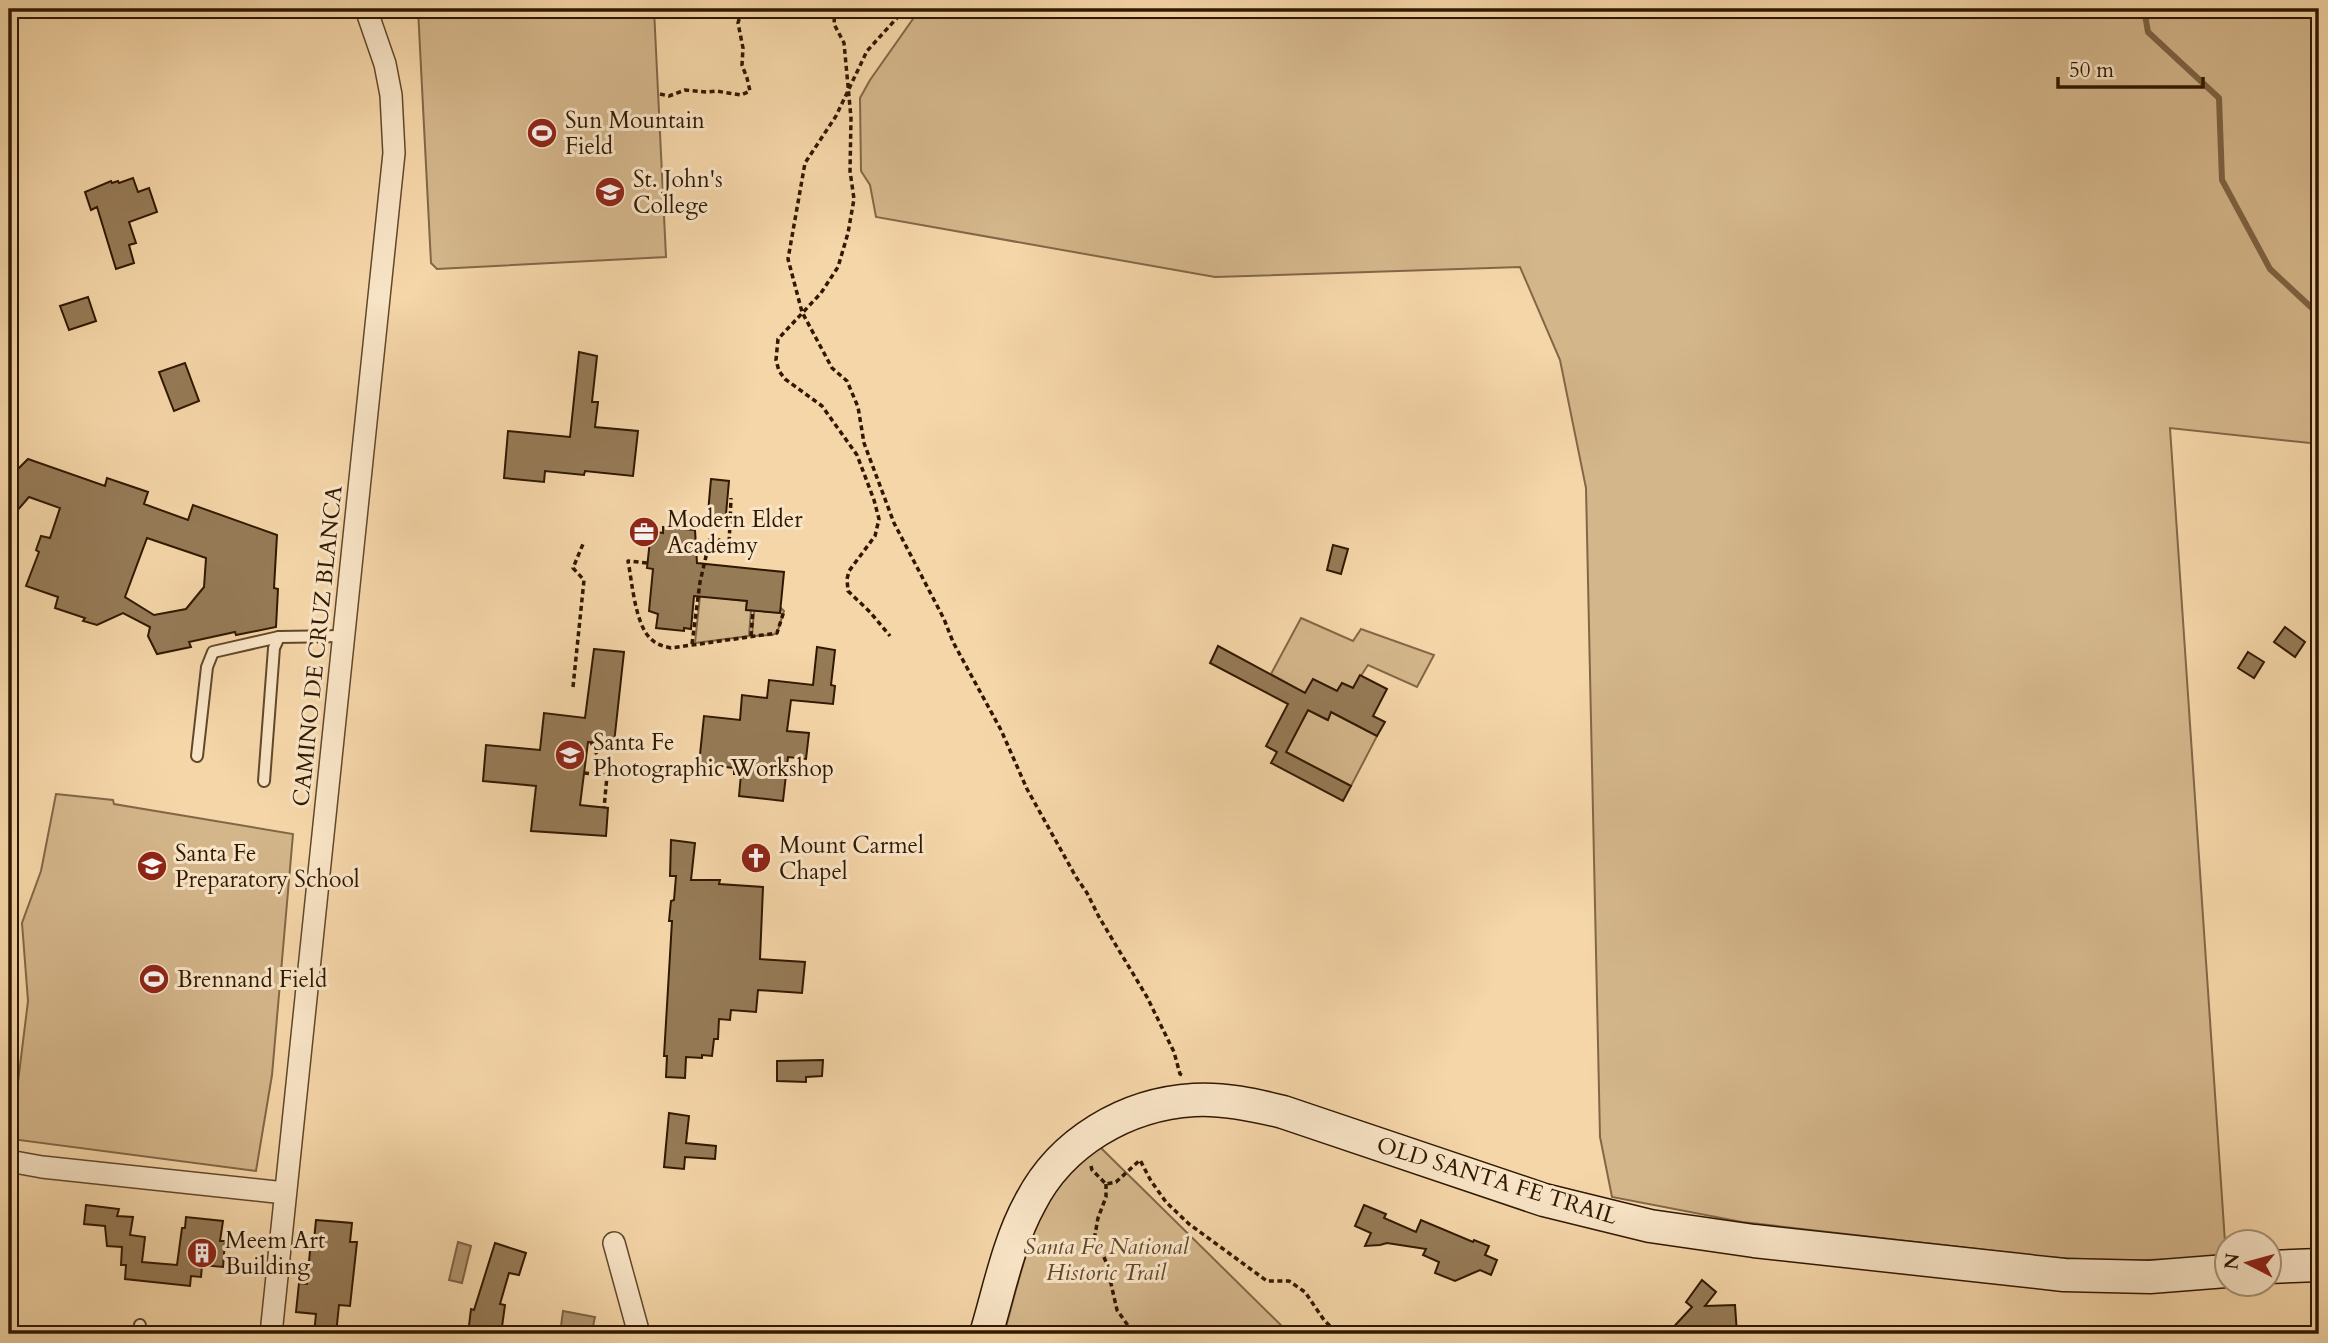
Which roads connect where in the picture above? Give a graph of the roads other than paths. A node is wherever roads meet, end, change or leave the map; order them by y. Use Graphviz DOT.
graph roads {
  1 [pos="366,9"];
  2 [pos="344,636"];
  3 [pos="279,637"];
  4 [pos="197,756"];
  5 [pos="264,781"];
  6 [pos="9,1161"];
  7 [pos="285,1193"];
  8 [pos="614,1243"];
  9 [pos="2319,1265"];
  10 [pos="2282,1266"];
  11 [pos="2212,1272"];
  12 [pos="271,1334"];
  13 [pos="639,1334"];
  14 [pos="986,1334"];
  1 -- 2 [label="street, CAMINO DE CRUZ BLANCA"];
  2 -- 3 [label="lane"];
  2 -- 7 [label="street, CAMINO DE CRUZ BLANCA"];
  3 -- 4 [label="lane"];
  3 -- 5 [label="lane"];
  6 -- 7 [label="street"];
  7 -- 12 [label="street, CAMINO DE CRUZ BLANCA"];
  8 -- 13 [label="street"];
  9 -- 10 [label="street"];
  11 -- 14 [label="street, OLD SANTA FE TRAIL"];
}
